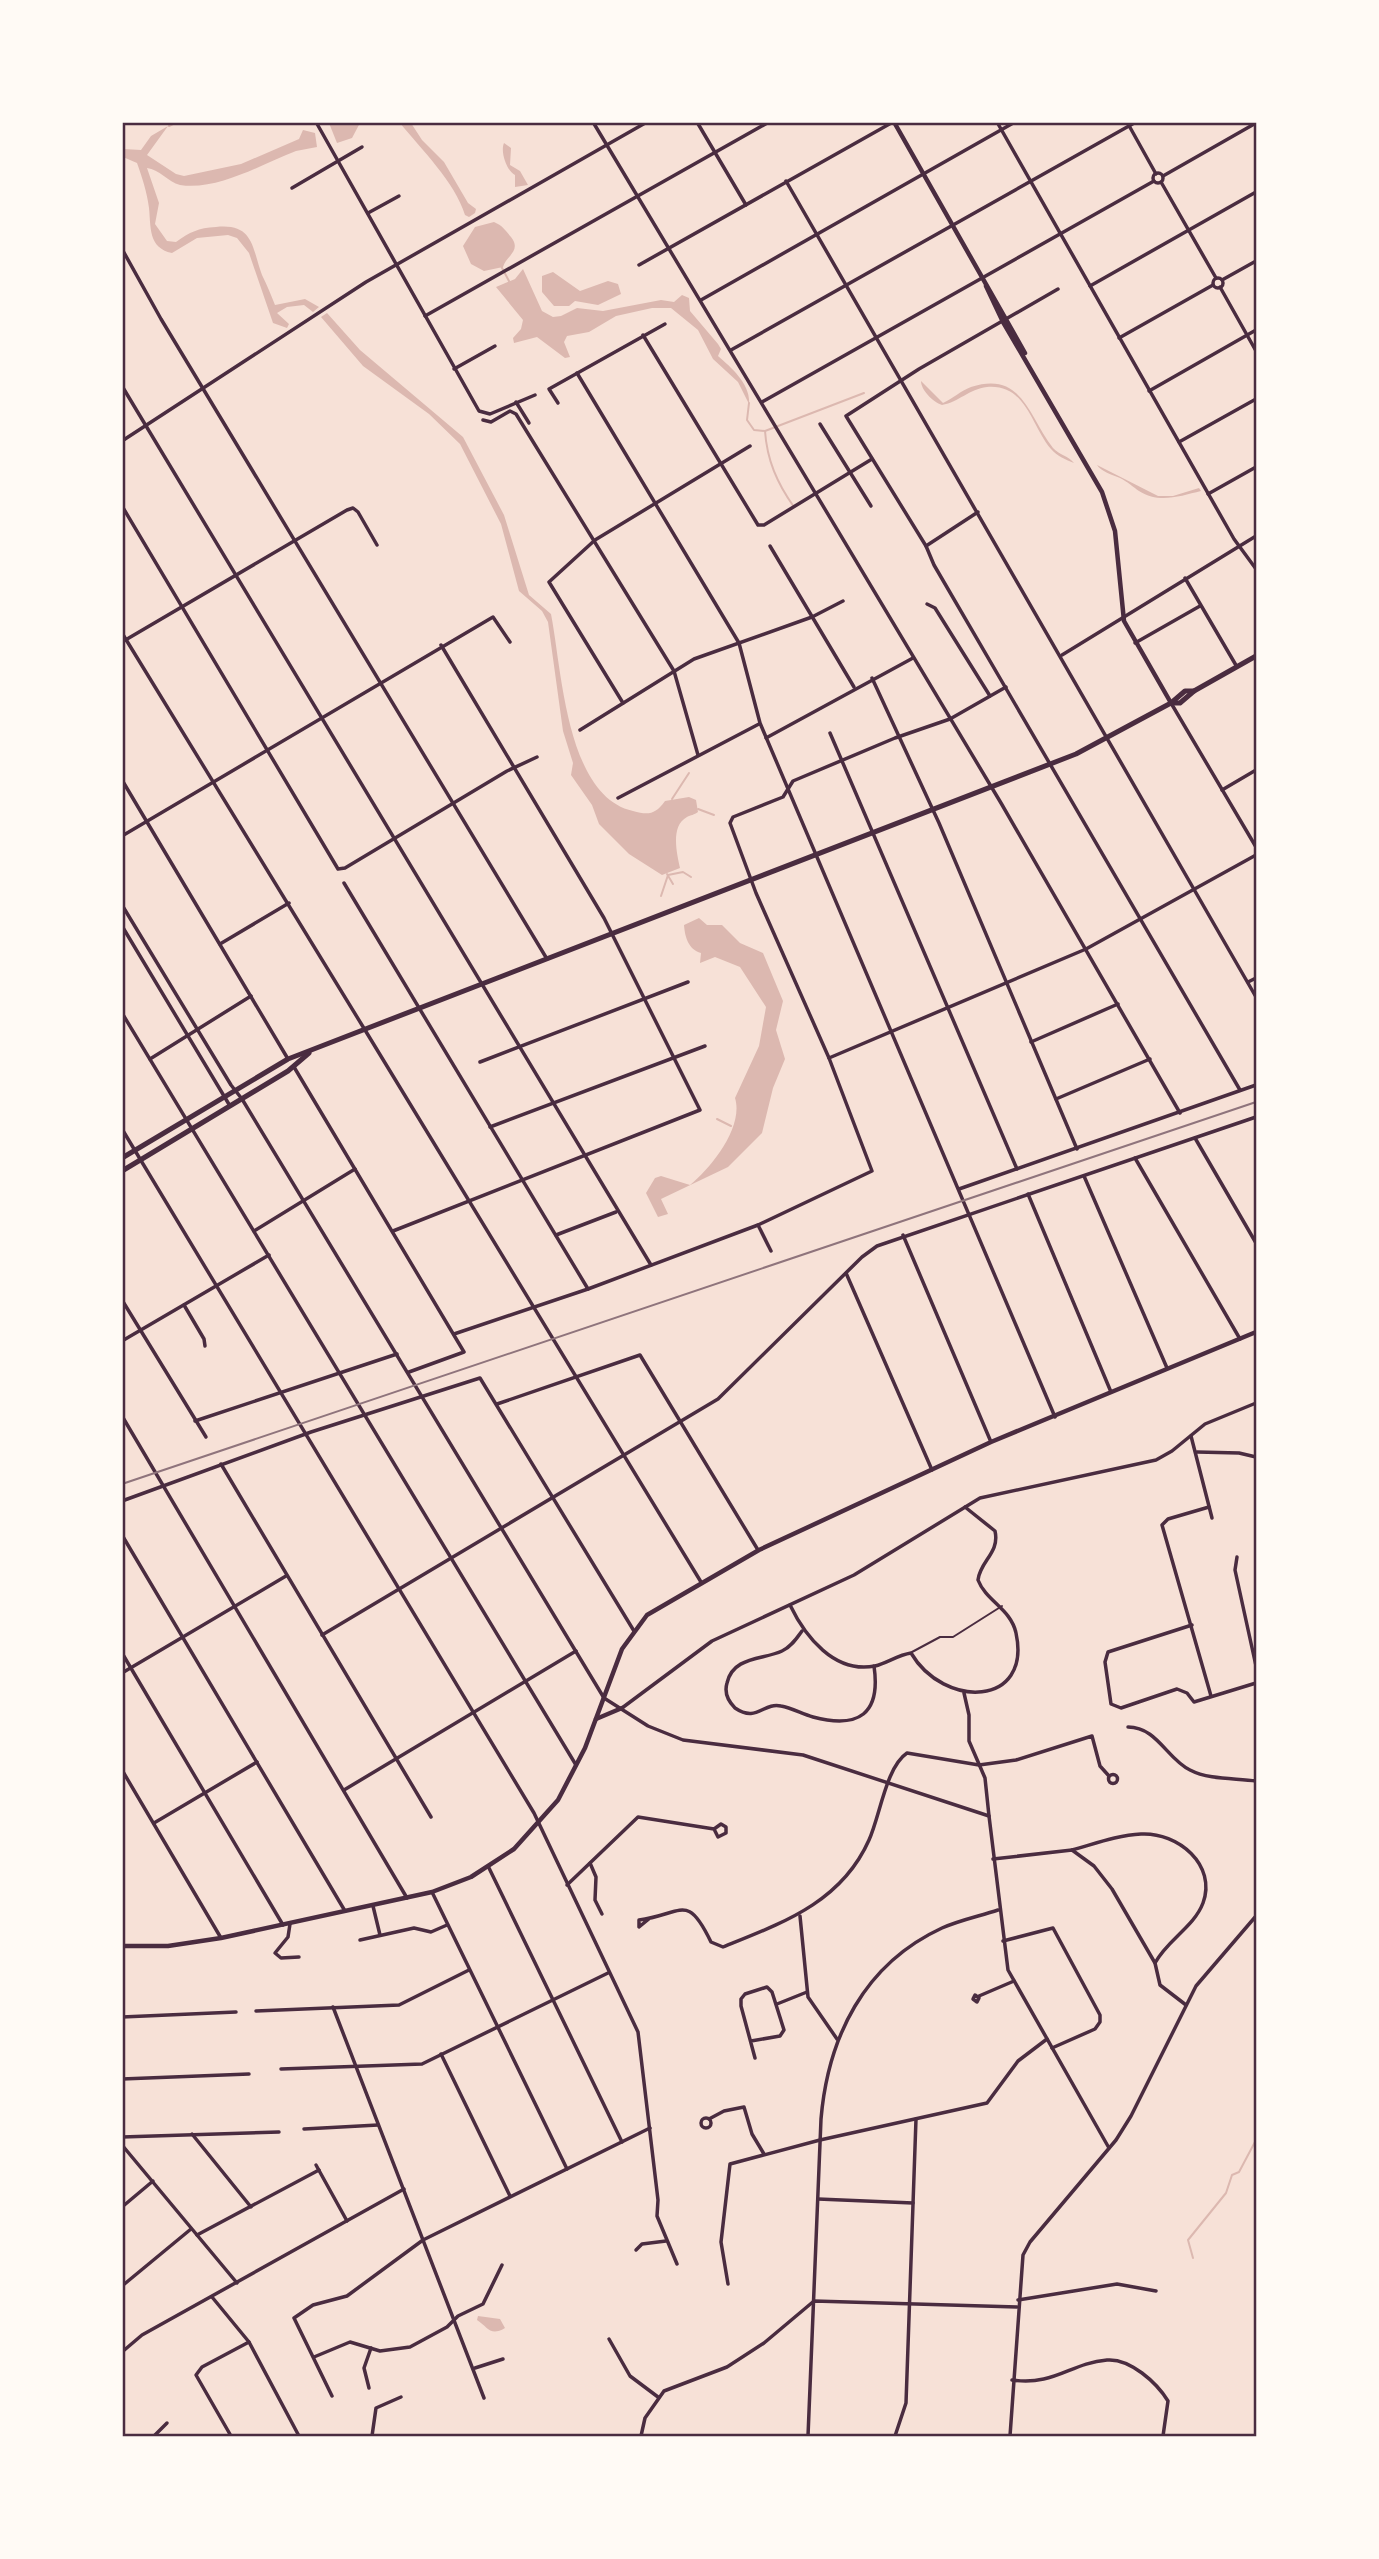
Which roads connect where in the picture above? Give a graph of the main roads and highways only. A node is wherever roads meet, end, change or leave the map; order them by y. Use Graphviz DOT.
graph roads {
  1 [pos="893,122"];
  2 [pos="1256,656"];
  3 [pos="1171,703"];
  4 [pos="311,1051"];
  5 [pos="122,1158"];
  6 [pos="122,1171"];
  7 [pos="1256,1332"];
  8 [pos="622,1709"];
  9 [pos="596,1719"];
  10 [pos="122,1946"];
  1 -- 3 [label="main road"];
  2 -- 3 [label="main road"];
  3 -- 4 [label="main road"];
  4 -- 5 [label="main road"];
  4 -- 6 [label="main road"];
  7 -- 9 [label="main road"];
  8 -- 9 [label="main road"];
  9 -- 10 [label="main road"];
}
